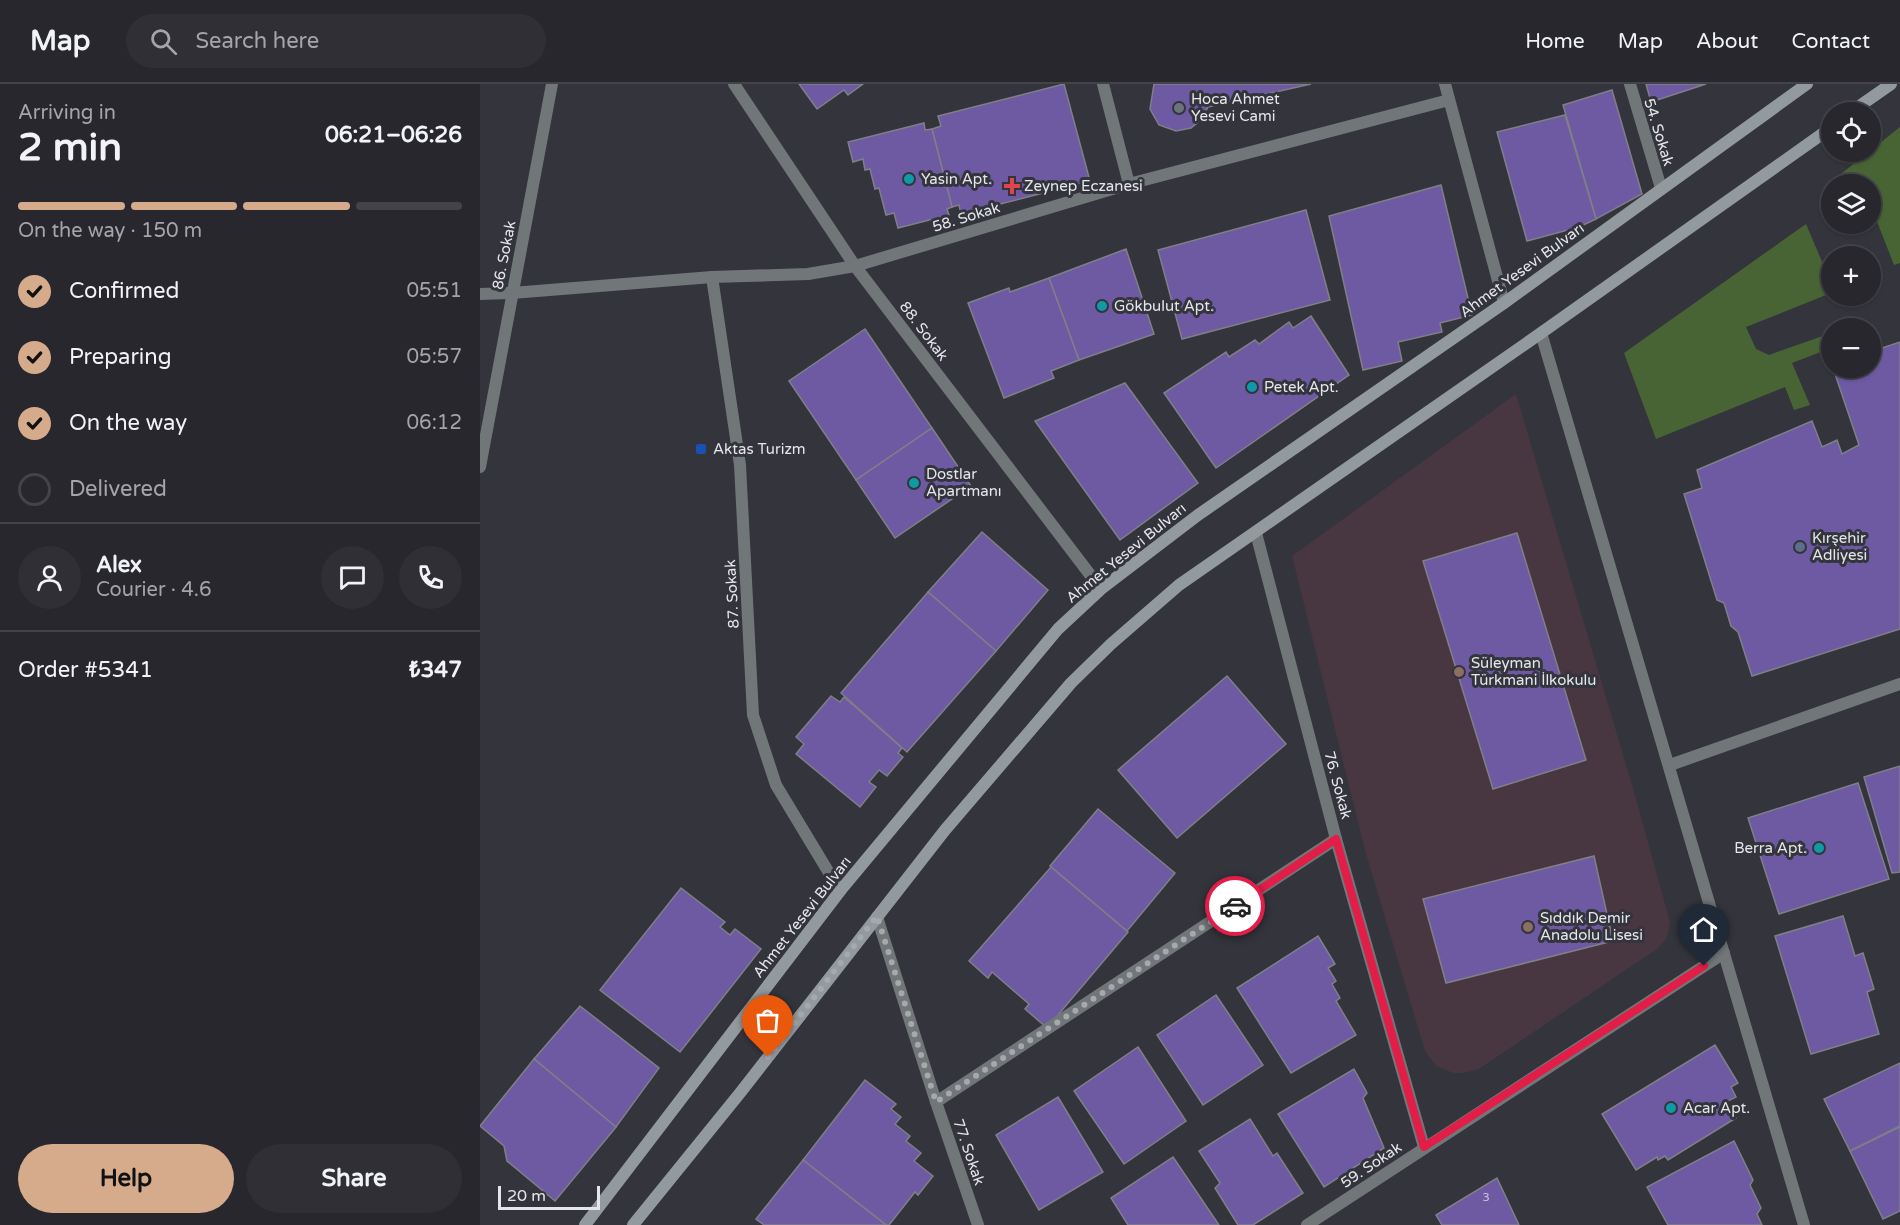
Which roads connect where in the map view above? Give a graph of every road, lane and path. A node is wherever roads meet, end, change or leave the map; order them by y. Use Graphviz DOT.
graph roads {
  1 [pos="552,84"];
  2 [pos="734,84"];
  3 [pos="1103,84"];
  4 [pos="1444,84"];
  5 [pos="1630,84"];
  6 [pos="1807,84"];
  7 [pos="1891,84"];
  8 [pos="1449,100"];
  9 [pos="1865,102"];
  10 [pos="1821,135"];
  11 [pos="1129,184"];
  12 [pos="1660,188"];
  13 [pos="855,266"];
  14 [pos="712,277"];
  15 [pos="512,293"];
  16 [pos="480,294"];
  17 [pos="1504,303"];
  18 [pos="1541,333"];
  19 [pos="480,467"];
  20 [pos="1256,533"];
  21 [pos="1101,589"];
  22 [pos="1900,684"];
  23 [pos="1670,765"];
  24 [pos="1336,839"];
  25 [pos="840,891"];
  26 [pos="877,916"];
  27 [pos="1724,953"];
  28 [pos="936,1102"];
  29 [pos="1424,1147"];
  30 [pos="585,1225"];
  31 [pos="633,1225"];
  32 [pos="978,1225"];
  33 [pos="1307,1225"];
  34 [pos="1804,1225"];
  1 -- 15 [label="street, 86. Sokak"];
  2 -- 13 [label="street, 88. Sokak"];
  3 -- 11 [label="street"];
  4 -- 8 [label="street"];
  5 -- 12 [label="street, 54. Sokak"];
  6 -- 12 [label="main road, Ahmet Yesevi Bulvarı"];
  7 -- 9 [label="main road"];
  8 -- 11 [label="street, 58. Sokak"];
  8 -- 17 [label="street"];
  10 -- 18 [label="main road"];
  11 -- 13 [label="street, 58. Sokak"];
  12 -- 17 [label="main road, Ahmet Yesevi Bulvarı"];
  13 -- 14 [label="street, 58. Sokak"];
  13 -- 21 [label="street, 88. Sokak"];
  14 -- 15 [label="street, 58. Sokak"];
  14 -- 25 [label="street, 87. Sokak"];
  15 -- 16 [label="street, 58. Sokak"];
  15 -- 19 [label="street, 86. Sokak"];
  17 -- 21 [label="main road, Ahmet Yesevi Bulvarı"];
  18 -- 20 [label="main road"];
  18 -- 23 [label="street"];
  20 -- 24 [label="street, 76. Sokak"];
  20 -- 26 [label="main road"];
  21 -- 25 [label="main road, Ahmet Yesevi Bulvarı"];
  22 -- 23 [label="street"];
  23 -- 27 [label="street"];
  24 -- 28 [label="street"];
  24 -- 29 [label="street, 76. Sokak"];
  25 -- 30 [label="main road, Ahmet Yesevi Bulvarı"];
  26 -- 28 [label="street, 77. Sokak"];
  26 -- 31 [label="main road"];
  27 -- 29 [label="street, 59. Sokak"];
  27 -- 34 [label="street"];
  28 -- 32 [label="street, 77. Sokak"];
  29 -- 33 [label="street, 59. Sokak"];
}
